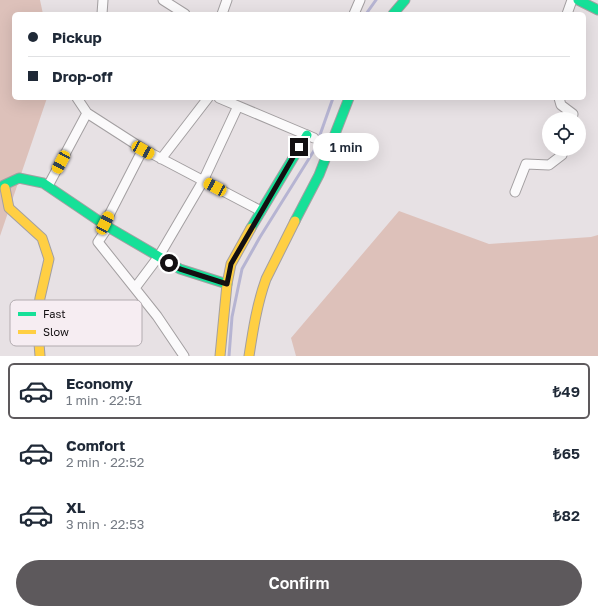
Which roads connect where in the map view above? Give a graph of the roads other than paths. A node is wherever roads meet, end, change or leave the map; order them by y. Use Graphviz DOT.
graph roads {
  1 [pos="102,0"];
  2 [pos="163,0"];
  3 [pos="228,0"];
  4 [pos="360,0"];
  5 [pos="405,0"];
  6 [pos="572,0"];
  7 [pos="578,0"];
  8 [pos="598,10"];
  9 [pos="102,12"];
  10 [pos="182,12"];
  11 [pos="223,12"];
  12 [pos="355,12"];
  13 [pos="395,12"];
  14 [pos="568,12"];
  15 [pos="78,100"];
  16 [pos="206,100"];
  17 [pos="224,100"];
  18 [pos="348,100"];
  19 [pos="560,100"];
  20 [pos="238,106"];
  21 [pos="570,112"];
  22 [pos="87,113"];
  23 [pos="143,150"];
  24 [pos="562,156"];
  25 [pos="161,160"];
  26 [pos="203,181"];
  27 [pos="48,186"];
  28 [pos="515,192"];
  29 [pos="262,211"];
  30 [pos="106,225"];
  31 [pos="159,256"];
  32 [pos="227,284"];
  33 [pos="135,288"];
  34 [pos="40,300"];
  35 [pos="39,346"];
  36 [pos="40,356"];
  37 [pos="184,356"];
  38 [pos="220,356"];
  39 [pos="249,356"];
  1 -- 9 [label="street"];
  2 -- 10 [label="street"];
  3 -- 11 [label="street"];
  4 -- 12 [label="street"];
  5 -- 13 [label="street"];
  6 -- 14 [label="street"];
  7 -- 8 [label="street"];
  15 -- 22 [label="street"];
  16 -- 25 [label="street"];
  17 -- 20 [label="street"];
  18 -- 39 [label="street"];
  19 -- 21 [label="street"];
  20 -- 26 [label="street"];
  20 -- 29 [label="street"];
  22 -- 23 [label="street"];
  22 -- 27 [label="street"];
  23 -- 25 [label="street"];
  23 -- 30 [label="street"];
  24 -- 28 [label="street"];
  25 -- 26 [label="street"];
  26 -- 29 [label="street"];
  26 -- 31 [label="street"];
  27 -- 30 [label="street"];
  27 -- 34 [label="street"];
  29 -- 32 [label="street"];
  30 -- 31 [label="street"];
  30 -- 33 [label="street"];
  31 -- 32 [label="street"];
  31 -- 33 [label="street"];
  32 -- 38 [label="street"];
  33 -- 37 [label="street"];
  35 -- 36 [label="street"];
}
